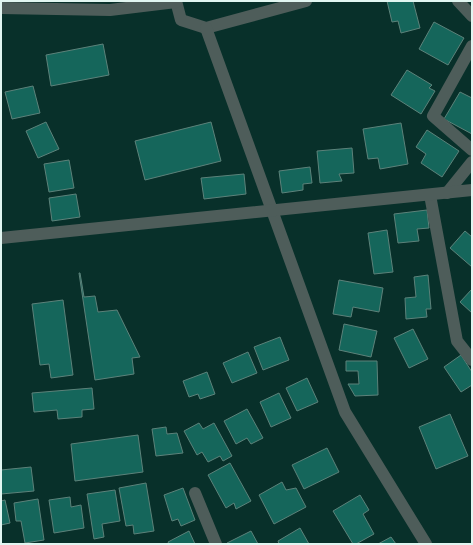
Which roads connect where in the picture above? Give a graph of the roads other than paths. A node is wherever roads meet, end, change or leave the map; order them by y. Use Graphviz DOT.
graph roads {
  1 [pos="306,1"];
  2 [pos="458,1"];
  3 [pos="176,2"];
  4 [pos="1,8"];
  5 [pos="472,16"];
  6 [pos="206,28"];
  7 [pos="472,46"];
  8 [pos="472,150"];
  9 [pos="472,162"];
  10 [pos="472,190"];
  11 [pos="447,193"];
  12 [pos="430,195"];
  13 [pos="272,210"];
  14 [pos="1,238"];
  15 [pos="472,360"];
  16 [pos="195,493"];
  17 [pos="216,544"];
  18 [pos="426,544"];
  1 -- 6 [label="street"];
  2 -- 5 [label="street"];
  3 -- 4 [label="street"];
  3 -- 6 [label="street"];
  6 -- 13 [label="street"];
  7 -- 8 [label="street"];
  9 -- 11 [label="street"];
  10 -- 11 [label="street"];
  11 -- 12 [label="street"];
  12 -- 13 [label="street"];
  12 -- 15 [label="street"];
  13 -- 14 [label="street"];
  13 -- 18 [label="street"];
  16 -- 17 [label="street"];
}
